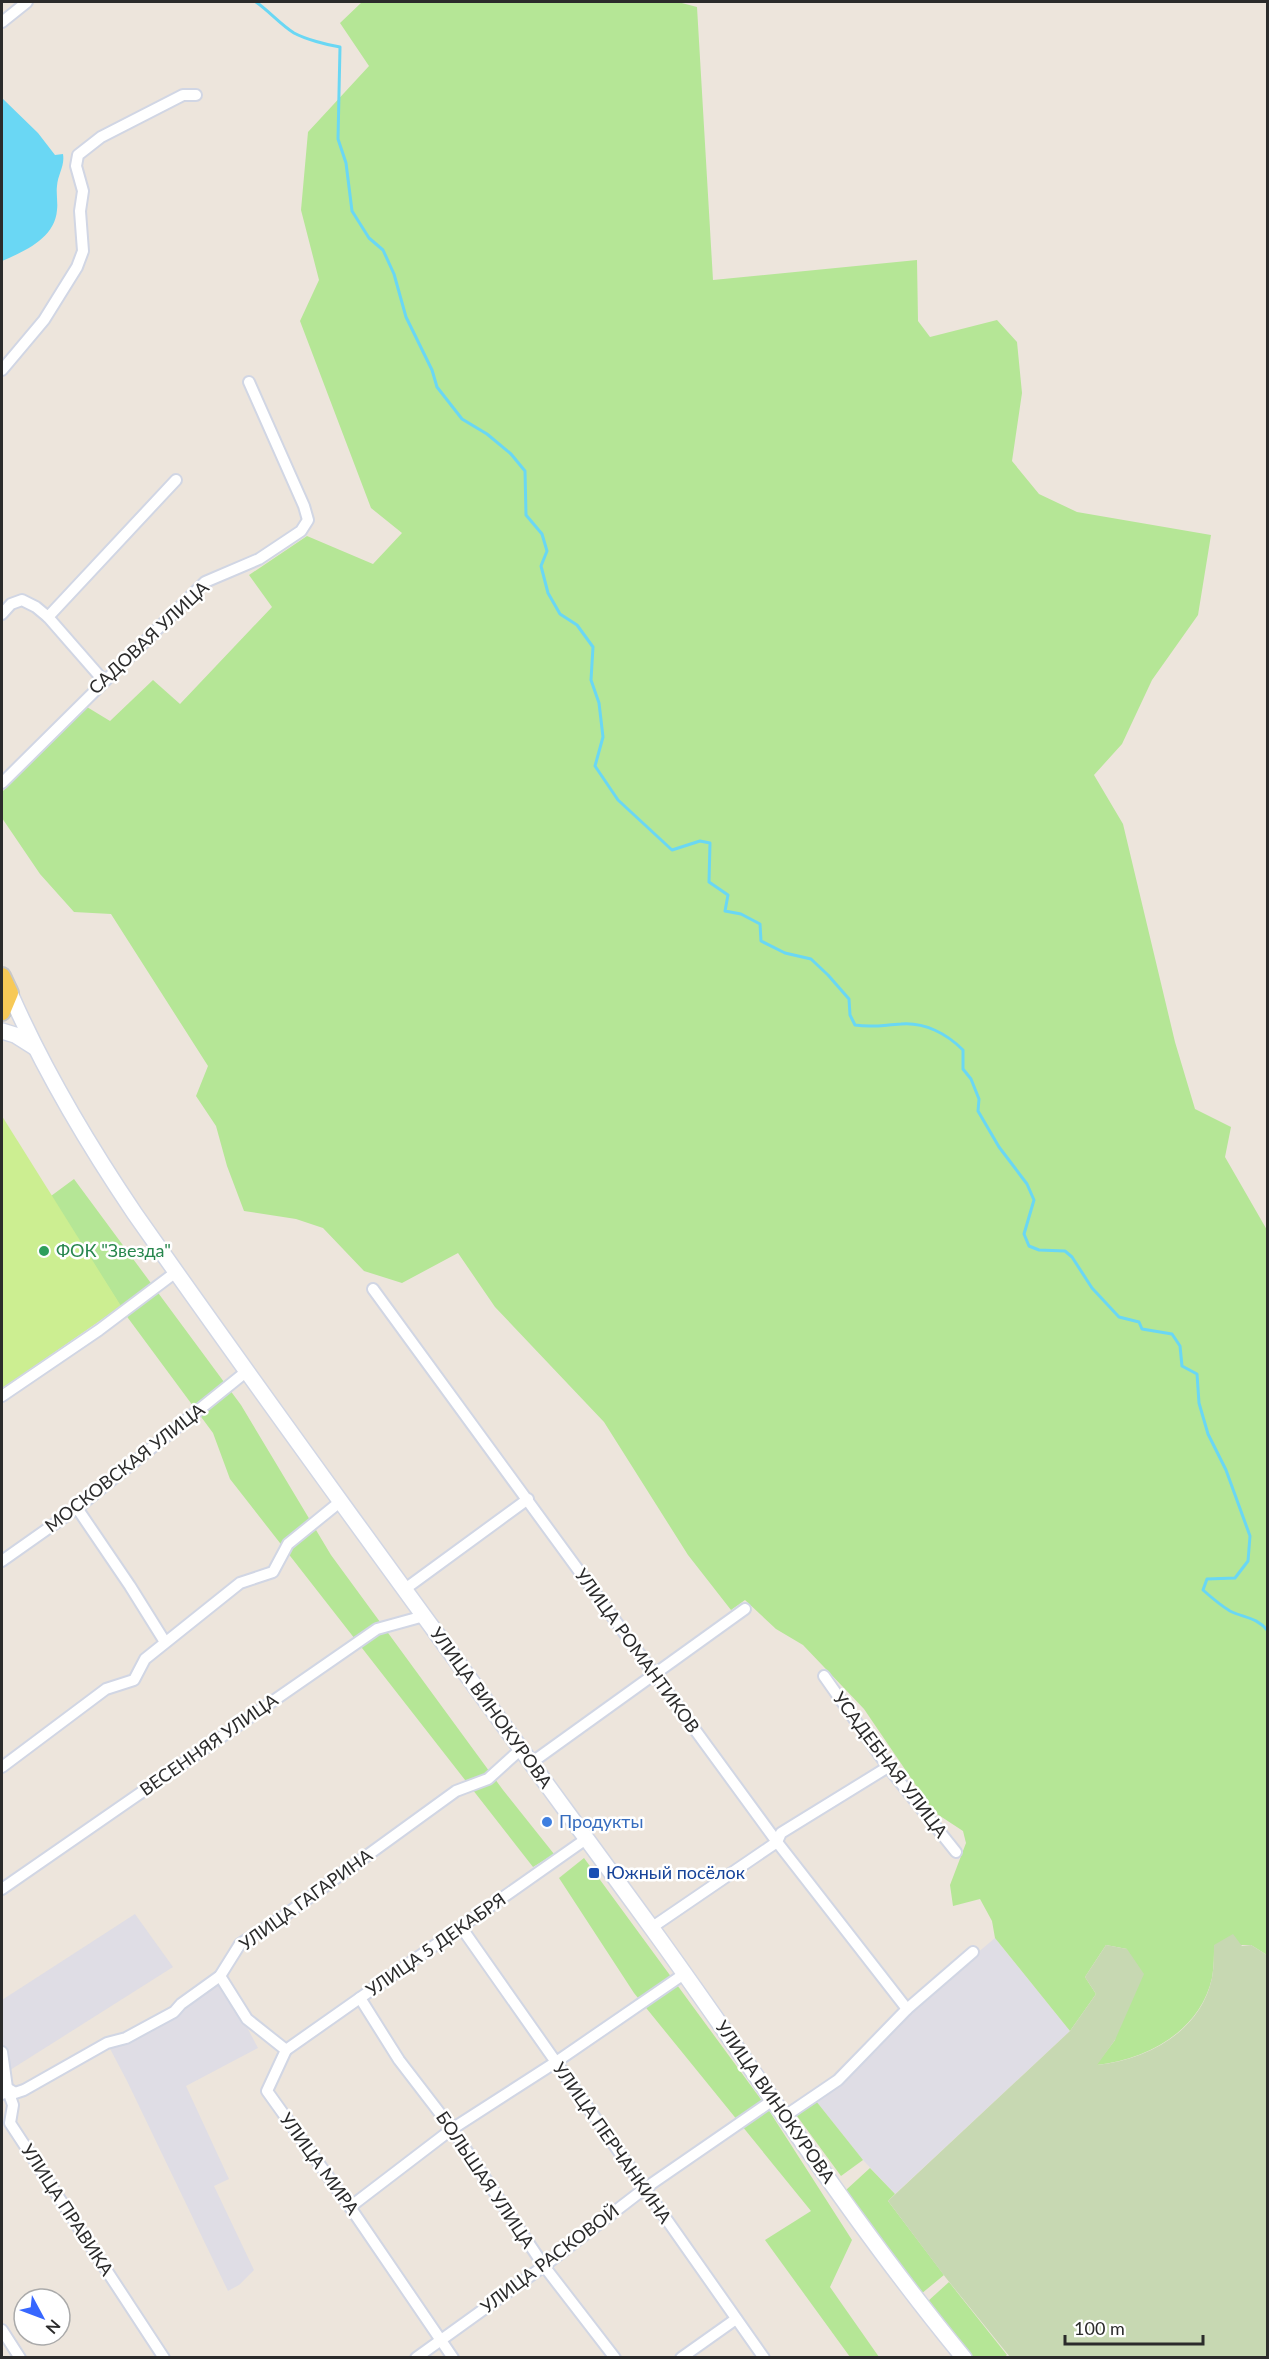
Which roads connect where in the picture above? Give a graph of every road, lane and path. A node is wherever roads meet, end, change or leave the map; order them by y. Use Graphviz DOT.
graph roads {
  1 [pos="27,2"];
  2 [pos="2,22"];
  3 [pos="196,95"];
  4 [pos="2,370"];
  5 [pos="249,381"];
  6 [pos="176,480"];
  7 [pos="2,614"];
  8 [pos="48,617"];
  9 [pos="103,680"];
  10 [pos="2,783"];
  11 [pos="2,976"];
  12 [pos="10,993"];
  13 [pos="2,1012"];
  14 [pos="2,1031"];
  15 [pos="34,1047"];
  16 [pos="176,1272"];
  17 [pos="373,1289"];
  18 [pos="247,1371"];
  19 [pos="2,1396"];
  20 [pos="528,1499"];
  21 [pos="341,1501"];
  22 [pos="77,1508"];
  23 [pos="2,1561"];
  24 [pos="405,1589"];
  25 [pos="745,1609"];
  26 [pos="424,1616"];
  27 [pos="165,1642"];
  28 [pos="654,1676"];
  29 [pos="824,1676"];
  30 [pos="520,1749"];
  31 [pos="531,1763"];
  32 [pos="2,1767"];
  33 [pos="888,1767"];
  34 [pos="586,1839"];
  35 [pos="777,1842"];
  36 [pos="956,1852"];
  37 [pos="2,1888"];
  38 [pos="461,1927"];
  39 [pos="651,1928"];
  40 [pos="973,1952"];
  41 [pos="684,1974"];
  42 [pos="220,1976"];
  43 [pos="360,1998"];
  44 [pos="907,2009"];
  45 [pos="286,2050"];
  46 [pos="2,2052"];
  47 [pos="556,2062"];
  48 [pos="4,2091"];
  49 [pos="773,2100"];
  50 [pos="785,2116"];
  51 [pos="452,2128"];
  52 [pos="644,2189"];
  53 [pos="350,2207"];
  54 [pos="544,2266"];
  55 [pos="736,2319"];
  56 [pos="2,2330"];
  57 [pos="440,2340"];
  58 [pos="20,2358"];
  59 [pos="164,2358"];
  60 [pos="416,2358"];
  61 [pos="453,2358"];
  62 [pos="615,2358"];
  63 [pos="681,2358"];
  64 [pos="764,2358"];
  65 [pos="964,2358"];
  1 -- 2 [label="street"];
  3 -- 4 [label="street"];
  5 -- 9 [label="street, САДОВАЯ УЛИЦА"];
  6 -- 8 [label="street"];
  7 -- 8 [label="street"];
  8 -- 9 [label="street"];
  9 -- 10 [label="street, САДОВАЯ УЛИЦА"];
  11 -- 12 [label="main road"];
  12 -- 13 [label="main road"];
  12 -- 15 [label="main road"];
  14 -- 15 [label="main road"];
  15 -- 16 [label="main road, УЛИЦА ВИНОКУРОВА"];
  16 -- 18 [label="main road, УЛИЦА ВИНОКУРОВА"];
  16 -- 19 [label="street"];
  17 -- 20 [label="street, УЛИЦА РОМАНТИКОВ"];
  18 -- 21 [label="main road, УЛИЦА ВИНОКУРОВА"];
  18 -- 22 [label="street, МОСКОВСКАЯ УЛИЦА"];
  20 -- 24 [label="street"];
  20 -- 28 [label="street, УЛИЦА РОМАНТИКОВ"];
  21 -- 24 [label="main road, УЛИЦА ВИНОКУРОВА"];
  21 -- 27 [label="street"];
  22 -- 23 [label="street, МОСКОВСКАЯ УЛИЦА"];
  22 -- 27 [label="street"];
  24 -- 26 [label="main road, УЛИЦА ВИНОКУРОВА"];
  25 -- 28 [label="street"];
  26 -- 30 [label="main road, УЛИЦА ВИНОКУРОВА"];
  26 -- 37 [label="street, ВЕСЕННЯЯ УЛИЦА"];
  27 -- 32 [label="street"];
  28 -- 31 [label="street"];
  28 -- 35 [label="street, УЛИЦА РОМАНТИКОВ"];
  29 -- 33 [label="street, УСАДЕБНАЯ УЛИЦА"];
  30 -- 31 [label="main road, УЛИЦА ВИНОКУРОВА"];
  30 -- 42 [label="street, УЛИЦА ГАГАРИНА"];
  31 -- 34 [label="main road, УЛИЦА ВИНОКУРОВА"];
  33 -- 35 [label="street"];
  33 -- 36 [label="street, УСАДЕБНАЯ УЛИЦА"];
  34 -- 38 [label="street, УЛИЦА 5 ДЕКАБРЯ"];
  34 -- 39 [label="main road, УЛИЦА ВИНОКУРОВА"];
  35 -- 39 [label="street"];
  35 -- 44 [label="street, УЛИЦА РОМАНТИКОВ"];
  38 -- 43 [label="street, УЛИЦА 5 ДЕКАБРЯ"];
  38 -- 47 [label="street, УЛИЦА ПЕРЧАНКИНА"];
  39 -- 41 [label="main road, УЛИЦА ВИНОКУРОВА"];
  40 -- 44 [label="street"];
  41 -- 47 [label="street"];
  41 -- 49 [label="main road, УЛИЦА ВИНОКУРОВА"];
  42 -- 45 [label="street"];
  42 -- 48 [label="street, УЛИЦА ГАГАРИНА"];
  43 -- 45 [label="street, УЛИЦА 5 ДЕКАБРЯ"];
  43 -- 51 [label="street, БОЛЬШАЯ УЛИЦА"];
  44 -- 50 [label="street"];
  45 -- 53 [label="street, УЛИЦА МИРА"];
  46 -- 48 [label="street, УЛИЦА ПРАВИКА"];
  47 -- 51 [label="street"];
  47 -- 52 [label="street, УЛИЦА ПЕРЧАНКИНА"];
  48 -- 59 [label="street, УЛИЦА ПРАВИКА"];
  49 -- 50 [label="main road, УЛИЦА ВИНОКУРОВА"];
  49 -- 52 [label="street, УЛИЦА РАСКОВОЙ"];
  50 -- 65 [label="main road, УЛИЦА ВИНОКУРОВА"];
  51 -- 53 [label="street"];
  51 -- 54 [label="street, БОЛЬШАЯ УЛИЦА"];
  52 -- 54 [label="street, УЛИЦА РАСКОВОЙ"];
  52 -- 55 [label="street, УЛИЦА ПЕРЧАНКИНА"];
  53 -- 57 [label="street, УЛИЦА МИРА"];
  54 -- 57 [label="street, УЛИЦА РАСКОВОЙ"];
  54 -- 62 [label="street, БОЛЬШАЯ УЛИЦА"];
  55 -- 63 [label="street"];
  55 -- 64 [label="street, УЛИЦА ПЕРЧАНКИНА"];
  56 -- 58 [label="street"];
  57 -- 60 [label="street, УЛИЦА РАСКОВОЙ"];
  57 -- 61 [label="street, УЛИЦА МИРА"];
}
